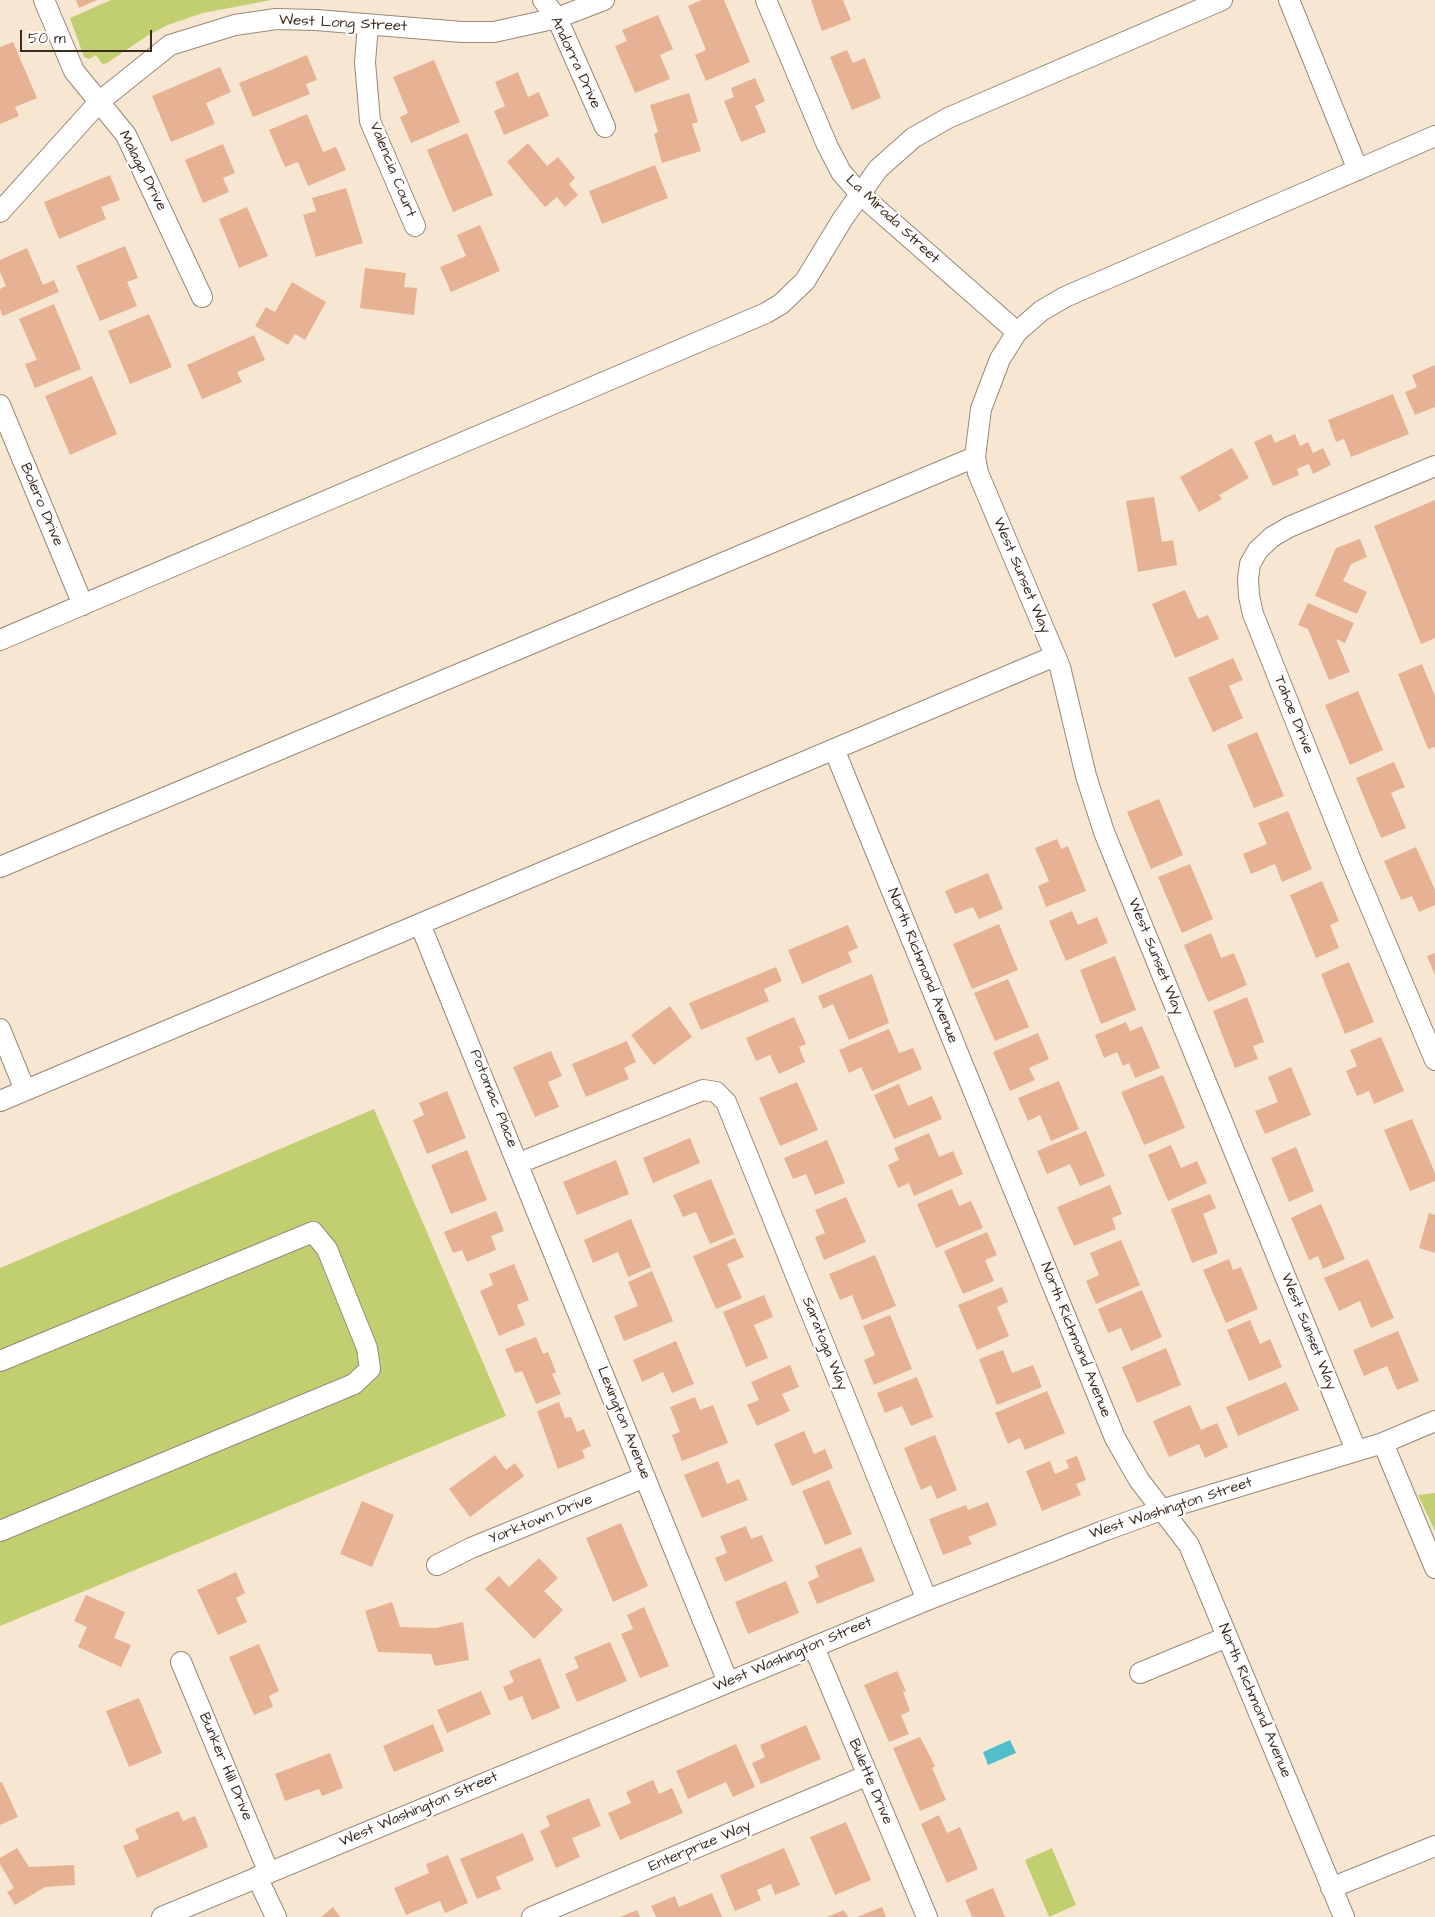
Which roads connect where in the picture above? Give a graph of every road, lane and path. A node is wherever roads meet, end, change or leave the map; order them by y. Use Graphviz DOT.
graph roads {
  1 [pos="44,0"];
  2 [pos="543,0"];
  3 [pos="604,0"];
  4 [pos="766,0"];
  5 [pos="1222,0"];
  6 [pos="1289,0"];
  7 [pos="557,18"];
  8 [pos="368,25"];
  9 [pos="100,101"];
  10 [pos="605,127"];
  11 [pos="1435,136"];
  12 [pos="1358,170"];
  13 [pos="860,194"];
  14 [pos="0,212"];
  15 [pos="415,226"];
  16 [pos="202,297"];
  17 [pos="1018,332"];
  18 [pos="0,405"];
  19 [pos="975,457"];
  20 [pos="1435,466"];
  21 [pos="83,604"];
  22 [pos="0,640"];
  23 [pos="1055,656"];
  24 [pos="834,749"];
  25 [pos="0,867"];
  26 [pos="420,924"];
  27 [pos="0,1029"];
  28 [pos="1435,1060"];
  29 [pos="25,1090"];
  30 [pos="716,1092"];
  31 [pos="0,1101"];
  32 [pos="519,1163"];
  33 [pos="0,1361"];
  34 [pos="1435,1421"];
  35 [pos="1383,1443"];
  36 [pos="1356,1450"];
  37 [pos="645,1477"];
  38 [pos="1161,1510"];
  39 [pos="0,1531"];
  40 [pos="437,1565"];
  41 [pos="1435,1568"];
  42 [pos="927,1600"];
  43 [pos="1227,1637"];
  44 [pos="814,1646"];
  45 [pos="181,1662"];
  46 [pos="1140,1674"];
  47 [pos="728,1682"];
  48 [pos="868,1775"];
  49 [pos="1435,1846"];
  50 [pos="263,1875"];
  51 [pos="1331,1888"];
  52 [pos="162,1917"];
  53 [pos="276,1917"];
  54 [pos="532,1917"];
  55 [pos="927,1917"];
  56 [pos="1344,1917"];
  1 -- 9 [label="street, Malaga Drive"];
  2 -- 7 [label="street, Andorra Drive"];
  3 -- 7 [label="street, West Long Street"];
  4 -- 13 [label="street, La Mirada Street"];
  5 -- 13 [label="street"];
  6 -- 12 [label="street"];
  7 -- 8 [label="street, West Long Street"];
  7 -- 10 [label="street, Andorra Drive"];
  8 -- 9 [label="street, West Long Street"];
  8 -- 15 [label="street, Valencia Court"];
  9 -- 14 [label="street, West Long Street"];
  9 -- 16 [label="street, Malaga Drive"];
  11 -- 12 [label="street"];
  12 -- 17 [label="street"];
  13 -- 17 [label="street, La Mirada Street"];
  13 -- 21 [label="street"];
  17 -- 19 [label="street"];
  18 -- 21 [label="street, Bolero Drive"];
  19 -- 23 [label="street, West Sunset Way"];
  19 -- 25 [label="street"];
  20 -- 28 [label="street, Tahoe Drive"];
  21 -- 22 [label="street"];
  23 -- 24 [label="street"];
  23 -- 36 [label="street, West Sunset Way"];
  24 -- 26 [label="street"];
  24 -- 38 [label="street, North Richmond Avenue"];
  26 -- 29 [label="street"];
  26 -- 32 [label="street, Potomac Place"];
  27 -- 29 [label="street"];
  29 -- 31 [label="street"];
  30 -- 32 [label="street, Potomac Place"];
  30 -- 42 [label="street, Saratoga Way"];
  32 -- 37 [label="street, Lexington Avenue"];
  33 -- 39 [label="street"];
  34 -- 35 [label="street, West Washington Street"];
  35 -- 36 [label="street, West Washington Street"];
  35 -- 41 [label="street"];
  36 -- 38 [label="street, West Washington Street"];
  37 -- 40 [label="street, Yorktown Drive"];
  37 -- 47 [label="street, Lexington Avenue"];
  38 -- 42 [label="street, West Washington Street"];
  38 -- 43 [label="street, North Richmond Avenue"];
  42 -- 44 [label="street, West Washington Street"];
  43 -- 46 [label="street"];
  43 -- 51 [label="street, North Richmond Avenue"];
  44 -- 47 [label="street, West Washington Street"];
  44 -- 48 [label="street, Bulette Drive"];
  45 -- 50 [label="street, Bunker Hill Drive"];
  47 -- 50 [label="street, West Washington Street"];
  48 -- 54 [label="street, Enterprize Way"];
  48 -- 55 [label="street, Bulette Drive"];
  49 -- 51 [label="street"];
  50 -- 52 [label="street, West Washington Street"];
  50 -- 53 [label="street, Bunker Hill Drive"];
  51 -- 56 [label="street, North Richmond Avenue"];
}
